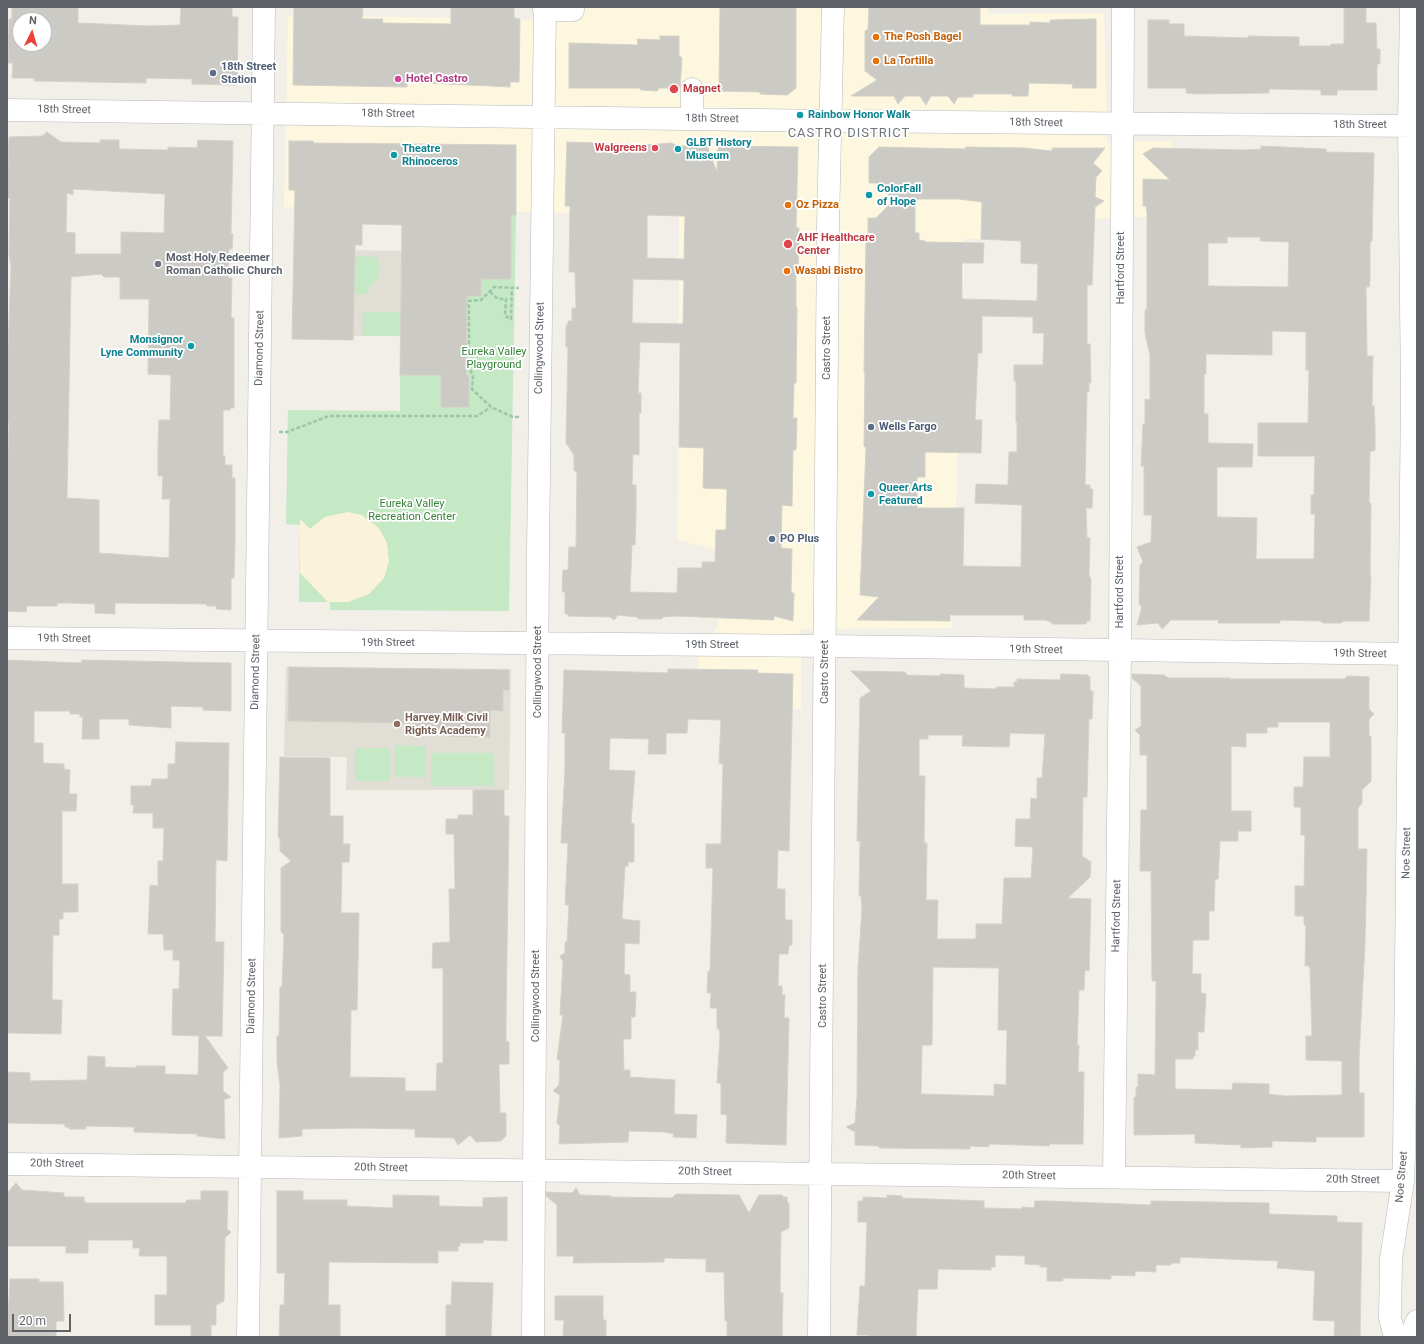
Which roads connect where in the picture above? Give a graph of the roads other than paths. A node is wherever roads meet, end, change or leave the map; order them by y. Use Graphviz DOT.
graph roads {
  1 [pos="264,7"];
  2 [pos="833,7"];
  3 [pos="1123,7"];
  4 [pos="1411,7"];
  5 [pos="544,8"];
  6 [pos="573,10"];
  7 [pos="692,89"];
  8 [pos="7,110"];
  9 [pos="262,112"];
  10 [pos="543,116"];
  11 [pos="692,119"];
  12 [pos="832,121"];
  13 [pos="1121,124"];
  14 [pos="1413,126"];
  15 [pos="1414,391"];
  16 [pos="7,638"];
  17 [pos="256,641"];
  18 [pos="538,644"];
  19 [pos="825,646"];
  20 [pos="1120,651"];
  21 [pos="1413,654"];
  22 [pos="7,1164"];
  23 [pos="250,1167"];
  24 [pos="534,1170"];
  25 [pos="821,1174"];
  26 [pos="1114,1177"];
  27 [pos="1403,1181"];
  28 [pos="1417,1321"];
  29 [pos="248,1337"];
  30 [pos="533,1337"];
  31 [pos="819,1337"];
  32 [pos="1395,1337"];
  33 [pos="1410,1337"];
  1 -- 9 [label="street, Diamond Street"];
  2 -- 12 [label="street, Castro Street"];
  3 -- 13 [label="street, Hartford Street"];
  4 -- 14 [label="street, Noe Street"];
  5 -- 6 [label="street"];
  5 -- 10 [label="street, Collingwood Street"];
  7 -- 11 [label="street"];
  8 -- 9 [label="street, 18th Street"];
  9 -- 10 [label="street, 18th Street"];
  9 -- 17 [label="street, Diamond Street"];
  10 -- 11 [label="street, 18th Street"];
  10 -- 18 [label="street, Collingwood Street"];
  11 -- 12 [label="street, 18th Street"];
  12 -- 13 [label="street, 18th Street"];
  12 -- 19 [label="street, Castro Street"];
  13 -- 14 [label="street, 18th Street"];
  13 -- 20 [label="street, Hartford Street"];
  14 -- 15 [label="street, Noe Street"];
  15 -- 21 [label="street, Noe Street"];
  16 -- 17 [label="street, 19th Street"];
  17 -- 18 [label="street, 19th Street"];
  17 -- 23 [label="street, Diamond Street"];
  18 -- 19 [label="street, 19th Street"];
  18 -- 24 [label="street, Collingwood Street"];
  19 -- 20 [label="street, 19th Street"];
  19 -- 25 [label="street, Castro Street"];
  20 -- 21 [label="street, 19th Street"];
  20 -- 26 [label="street, Hartford Street"];
  21 -- 27 [label="street, Noe Street"];
  22 -- 23 [label="street, 20th Street"];
  23 -- 24 [label="street, 20th Street"];
  23 -- 29 [label="street, Diamond Street"];
  24 -- 25 [label="street, 20th Street"];
  24 -- 30 [label="street, Collingwood Street"];
  25 -- 26 [label="street, 20th Street"];
  25 -- 31 [label="street, Castro Street"];
  26 -- 27 [label="street, 20th Street"];
  27 -- 32 [label="street, Noe Street"];
  28 -- 33 [label="street"];
}
